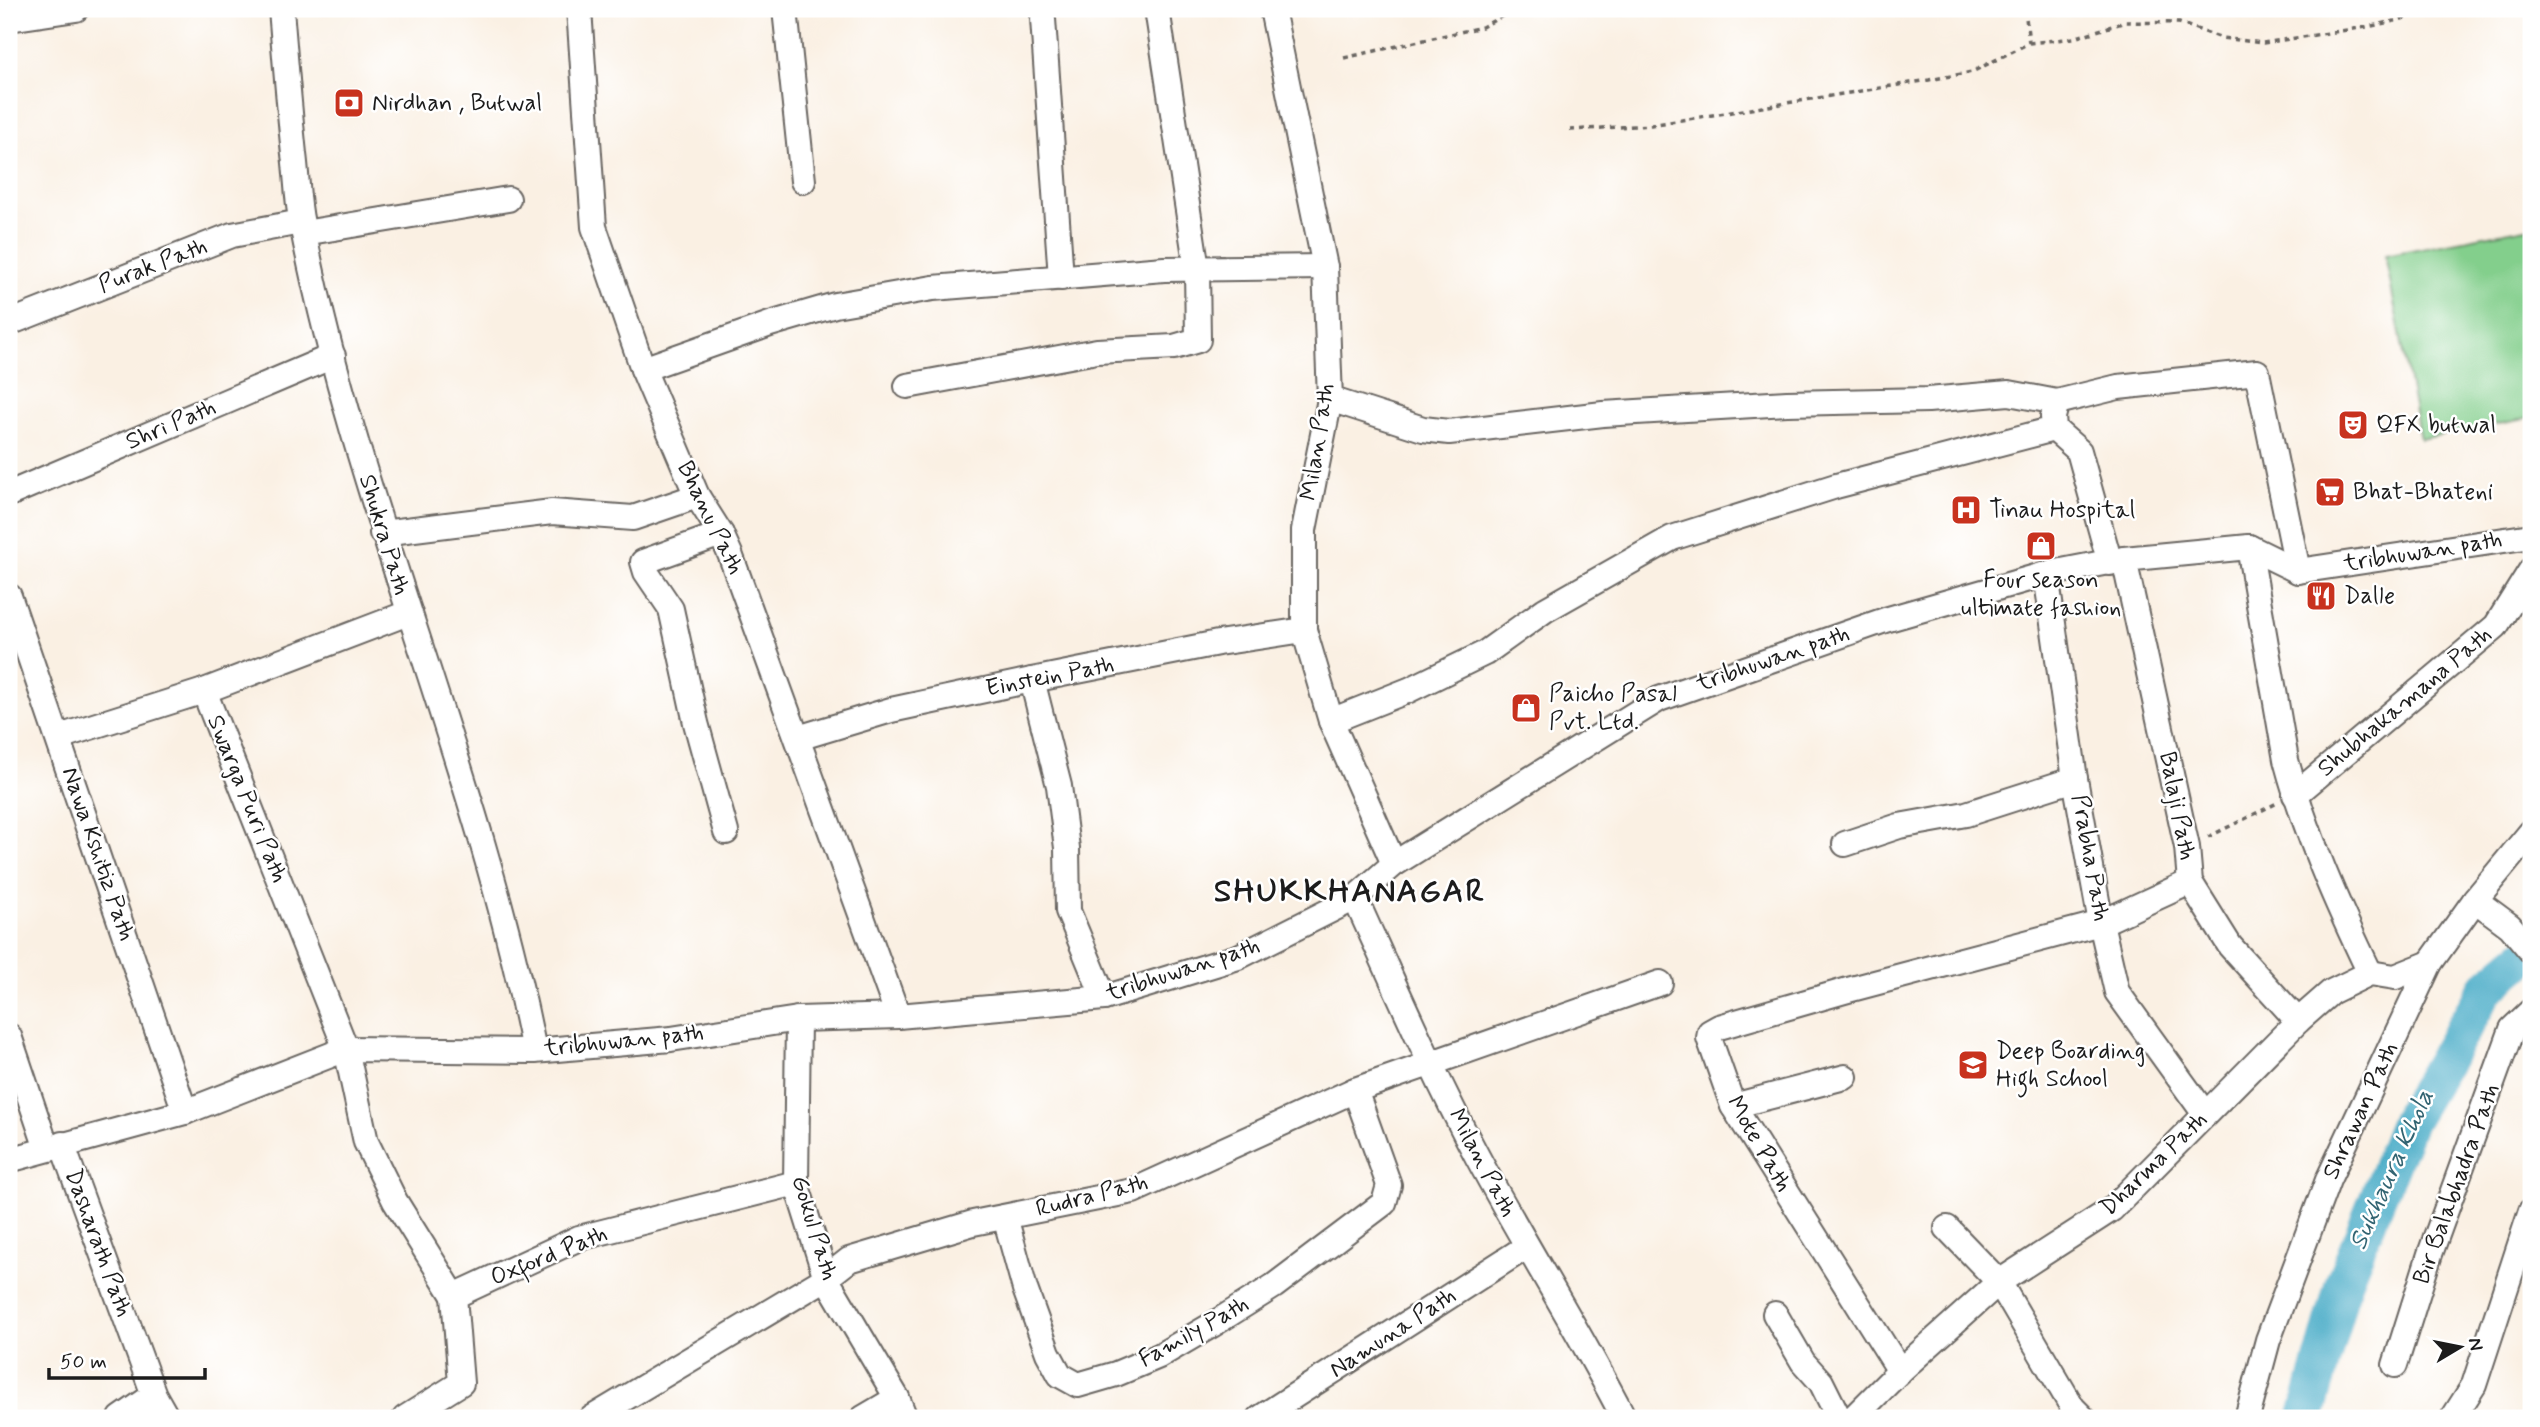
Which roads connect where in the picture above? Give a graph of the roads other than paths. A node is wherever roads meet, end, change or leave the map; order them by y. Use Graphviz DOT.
graph roads {
  1 [pos="76,9"];
  2 [pos="281,9"];
  3 [pos="579,9"];
  4 [pos="785,9"];
  5 [pos="1157,9"];
  6 [pos="1272,9"];
  7 [pos="9,19"];
  8 [pos="1043,19"];
  9 [pos="803,181"];
  10 [pos="508,199"];
  11 [pos="303,228"];
  12 [pos="1325,267"];
  13 [pos="1197,269"];
  14 [pos="1061,278"];
  15 [pos="9,323"];
  16 [pos="332,356"];
  17 [pos="642,369"];
  18 [pos="907,386"];
  19 [pos="1330,399"];
  20 [pos="2057,402"];
  21 [pos="2054,429"];
  22 [pos="9,494"];
  23 [pos="696,496"];
  24 [pos="382,533"];
  25 [pos="721,534"];
  26 [pos="2531,536"];
  27 [pos="2249,547"];
  28 [pos="2117,561"];
  29 [pos="2531,570"];
  30 [pos="2298,571"];
  31 [pos="2046,574"];
  32 [pos="9,596"];
  33 [pos="408,613"];
  34 [pos="1304,630"];
  35 [pos="1032,680"];
  36 [pos="204,691"];
  37 [pos="1331,721"];
  38 [pos="59,737"];
  39 [pos="798,738"];
  40 [pos="2075,779"];
  41 [pos="2295,795"];
  42 [pos="726,832"];
  43 [pos="2531,832"];
  44 [pos="1845,844"];
  45 [pos="1394,864"];
  46 [pos="2190,882"];
  47 [pos="1355,898"];
  48 [pos="2475,900"];
  49 [pos="2101,923"];
  50 [pos="2531,951"];
  51 [pos="2430,963"];
  52 [pos="2370,973"];
  53 [pos="1660,984"];
  54 [pos="1104,998"];
  55 [pos="2531,1012"];
  56 [pos="898,1016"];
  57 [pos="798,1019"];
  58 [pos="2298,1021"];
  59 [pos="9,1036"];
  60 [pos="346,1049"];
  61 [pos="534,1051"];
  62 [pos="1431,1065"];
  63 [pos="1845,1077"];
  64 [pos="1355,1090"];
  65 [pos="1733,1106"];
  66 [pos="185,1112"];
  67 [pos="2205,1114"];
  68 [pos="54,1147"];
  69 [pos="9,1160"];
  70 [pos="796,1183"];
  71 [pos="2531,1211"];
  72 [pos="1005,1217"];
  73 [pos="1947,1228"];
  74 [pos="1527,1247"];
  75 [pos="827,1278"];
  76 [pos="1999,1282"];
  77 [pos="454,1296"];
  78 [pos="1775,1314"];
  79 [pos="2395,1365"];
  80 [pos="1900,1371"];
  81 [pos="154,1395"];
  82 [pos="901,1408"];
  83 [pos="2073,1415"];
  84 [pos="121,1418"];
  85 [pos="167,1418"];
  86 [pos="405,1418"];
  87 [pos="592,1418"];
  88 [pos="863,1418"];
  89 [pos="1260,1418"];
  90 [pos="1625,1418"];
  91 [pos="1839,1418"];
  92 [pos="1853,1418"];
  93 [pos="2247,1418"];
  94 [pos="2453,1418"];
  1 -- 7 [label="street"];
  2 -- 11 [label="street, Shukra Path"];
  3 -- 17 [label="street, Bhanu Path"];
  4 -- 9 [label="street"];
  5 -- 13 [label="street"];
  6 -- 12 [label="street, Milan Path"];
  8 -- 14 [label="street"];
  10 -- 11 [label="street, Purak Path"];
  11 -- 15 [label="street, Purak Path"];
  11 -- 16 [label="street, Shukra Path"];
  12 -- 13 [label="street"];
  12 -- 19 [label="street, Milan Path"];
  13 -- 14 [label="street"];
  13 -- 18 [label="street"];
  14 -- 17 [label="street"];
  16 -- 22 [label="street, Shri Path"];
  16 -- 24 [label="street, Shukra Path"];
  17 -- 23 [label="street, Bhanu Path"];
  19 -- 20 [label="street"];
  19 -- 34 [label="street, Milan Path"];
  20 -- 21 [label="street"];
  20 -- 30 [label="street"];
  21 -- 28 [label="street, Balaji Path"];
  21 -- 37 [label="street"];
  23 -- 24 [label="street"];
  23 -- 25 [label="street, Bhanu Path"];
  24 -- 33 [label="street, Shukra Path"];
  25 -- 39 [label="street, Bhanu Path"];
  25 -- 42 [label="street"];
  26 -- 30 [label="street, tribhuwan path"];
  27 -- 28 [label="street, tribhuwan path"];
  27 -- 30 [label="street"];
  27 -- 41 [label="street, Shubhakamana Path"];
  28 -- 31 [label="street, tribhuwan path"];
  28 -- 46 [label="street, Balaji Path"];
  29 -- 41 [label="street, Shubhakamana Path"];
  31 -- 40 [label="street, Prabha Path"];
  31 -- 45 [label="street, tribhuwan path"];
  32 -- 38 [label="street, Nawa Kshitiz Path"];
  33 -- 36 [label="street"];
  33 -- 61 [label="street, Shukra Path"];
  34 -- 35 [label="street, Einstein Path"];
  34 -- 37 [label="street, Milan Path"];
  35 -- 39 [label="street, Einstein Path"];
  35 -- 54 [label="street"];
  36 -- 38 [label="street, Swarga Puri Path"];
  36 -- 60 [label="street, Swarga Puri Path"];
  37 -- 45 [label="street, Milan Path"];
  38 -- 66 [label="street, Nawa Kshitiz Path"];
  39 -- 56 [label="street, Bhanu Path"];
  40 -- 44 [label="street"];
  40 -- 49 [label="street, Prabha Path"];
  41 -- 52 [label="street, Shubhakamana Path"];
  43 -- 48 [label="street, Shrawan Path"];
  45 -- 47 [label="street, tribhuwan path"];
  46 -- 49 [label="street"];
  46 -- 58 [label="street, Balaji Path"];
  47 -- 54 [label="street, tribhuwan path"];
  47 -- 62 [label="street, Milan Path"];
  48 -- 50 [label="street"];
  48 -- 51 [label="street, Shrawan Path"];
  49 -- 65 [label="street, Mote Path"];
  49 -- 67 [label="street, Prabha Path"];
  51 -- 52 [label="street, Dharma Path"];
  51 -- 93 [label="street, Shrawan Path"];
  52 -- 58 [label="street, Dharma Path"];
  53 -- 62 [label="street, Rudra Path"];
  54 -- 56 [label="street, tribhuwan path"];
  55 -- 79 [label="street, Bir Balabhadra Path"];
  56 -- 57 [label="street, tribhuwan path"];
  57 -- 61 [label="street, tribhuwan path"];
  57 -- 70 [label="street, Gokul Path"];
  58 -- 67 [label="street, Dharma Path"];
  59 -- 68 [label="street, Dasharath Path"];
  60 -- 61 [label="street, tribhuwan path"];
  60 -- 66 [label="street, tribhuwan path"];
  60 -- 77 [label="street, Swarga Puri Path"];
  62 -- 64 [label="street, Rudra Path"];
  62 -- 74 [label="street, Milan Path"];
  63 -- 65 [label="street"];
  64 -- 72 [label="street, Rudra Path"];
  64 -- 72 [label="street, Family Path"];
  65 -- 80 [label="street, Mote Path"];
  66 -- 68 [label="street, tribhuwan path"];
  67 -- 76 [label="street, Dharma Path"];
  68 -- 69 [label="street, tribhuwan path"];
  68 -- 81 [label="street, Dasharath Path"];
  70 -- 75 [label="street, Gokul Path"];
  70 -- 77 [label="street, Oxford Path"];
  71 -- 94 [label="street"];
  72 -- 75 [label="street, Rudra Path"];
  73 -- 76 [label="street"];
  74 -- 89 [label="street, Namuna Path"];
  74 -- 90 [label="street, Milan Path"];
  75 -- 82 [label="street, Gokul Path"];
  75 -- 87 [label="street, Rudra Path"];
  76 -- 80 [label="street, Dharma Path"];
  76 -- 83 [label="street"];
  77 -- 86 [label="street"];
  78 -- 91 [label="street"];
  80 -- 92 [label="street, Dharma Path"];
  81 -- 84 [label="street"];
  81 -- 85 [label="street, Dasharath Path"];
  82 -- 88 [label="street"];
}
